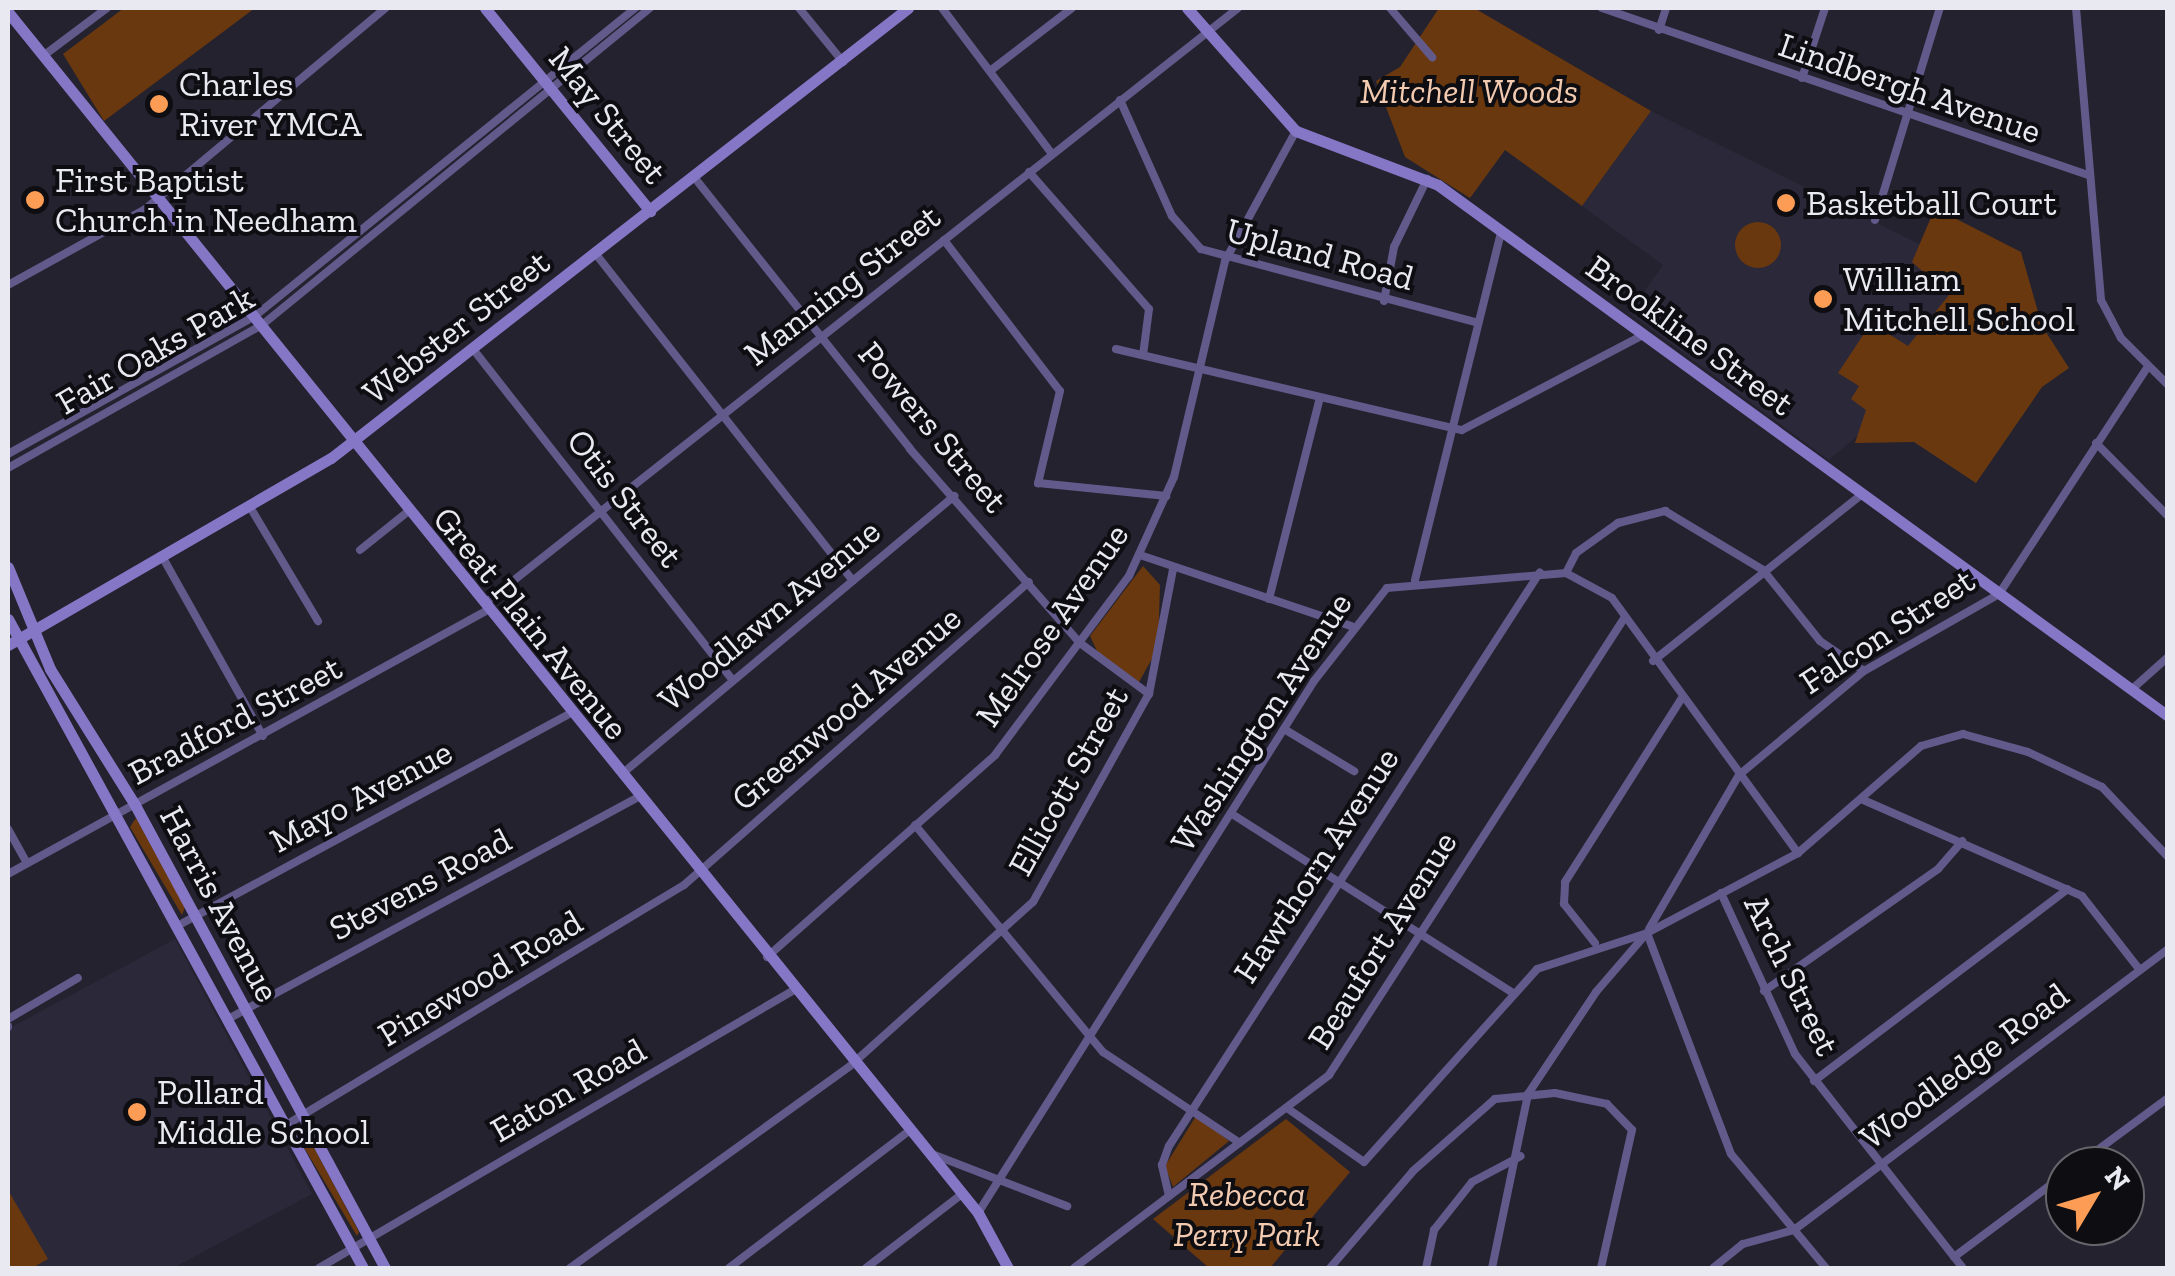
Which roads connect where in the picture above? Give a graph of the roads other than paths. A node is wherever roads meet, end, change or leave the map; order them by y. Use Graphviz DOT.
graph roads {
  1 [pos="107,8"];
  2 [pos="386,8"];
  3 [pos="485,8"];
  4 [pos="635,8"];
  5 [pos="650,8"];
  6 [pos="799,8"];
  7 [pos="908,8"];
  8 [pos="942,8"];
  9 [pos="1072,8"];
  10 [pos="1188,8"];
  11 [pos="1238,8"];
  12 [pos="1390,8"];
  13 [pos="1602,8"];
  14 [pos="1666,8"];
  15 [pos="1825,8"];
  16 [pos="1940,8"];
  17 [pos="2076,8"];
  18 [pos="8,12"];
  19 [pos="1660,30"];
  20 [pos="1207,32"];
  21 [pos="43,56"];
  22 [pos="1432,57"];
  23 [pos="843,62"];
  24 [pos="990,71"];
  25 [pos="1802,78"];
  26 [pos="548,84"];
  27 [pos="1120,100"];
  28 [pos="1910,118"];
  29 [pos="1296,130"];
  30 [pos="1052,154"];
  31 [pos="1029,172"];
  32 [pos="2088,175"];
  33 [pos="694,177"];
  34 [pos="1428,178"];
  35 [pos="403,195"];
  36 [pos="155,200"];
  37 [pos="410,204"];
  38 [pos="650,211"];
  39 [pos="1875,220"];
  40 [pos="1502,232"];
  41 [pos="944,240"];
  42 [pos="595,253"];
  43 [pos="1225,261"];
  44 [pos="8,284"];
  45 [pos="1384,301"];
  46 [pos="1476,322"];
  47 [pos="254,324"];
  48 [pos="1644,335"];
  49 [pos="822,336"];
  50 [pos="473,349"];
  51 [pos="1116,349"];
  52 [pos="1143,355"];
  53 [pos="2148,366"];
  54 [pos="1200,368"];
  55 [pos="144,378"];
  56 [pos="2168,385"];
  57 [pos="149,388"];
  58 [pos="1320,398"];
  59 [pos="722,415"];
  60 [pos="1448,430"];
  61 [pos="32,439"];
  62 [pos="2096,443"];
  63 [pos="350,444"];
  64 [pos="38,449"];
  65 [pos="8,454"];
  66 [pos="8,468"];
  67 [pos="1862,494"];
  68 [pos="954,496"];
  69 [pos="1166,496"];
  70 [pos="250,507"];
  71 [pos="600,511"];
  72 [pos="406,512"];
  73 [pos="2168,516"];
  74 [pos="360,550"];
  75 [pos="1140,556"];
  76 [pos="163,558"];
  77 [pos="8,566"];
  78 [pos="1174,570"];
  79 [pos="1763,570"];
  80 [pos="1540,572"];
  81 [pos="1566,573"];
  82 [pos="1416,580"];
  83 [pos="853,581"];
  84 [pos="1029,582"];
  85 [pos="1999,594"];
  86 [pos="1269,599"];
  87 [pos="484,609"];
  88 [pos="1625,617"];
  89 [pos="8,620"];
  90 [pos="318,621"];
  91 [pos="1350,626"];
  92 [pos="32,630"];
  93 [pos="12,642"];
  94 [pos="1080,644"];
  95 [pos="2168,657"];
  96 [pos="1653,660"];
  97 [pos="1864,671"];
  98 [pos="733,680"];
  99 [pos="2131,690"];
  100 [pos="1149,694"];
  101 [pos="1681,699"];
  102 [pos="569,714"];
  103 [pos="2168,716"];
  104 [pos="1284,729"];
  105 [pos="264,736"];
  106 [pos="1354,771"];
  107 [pos="1739,775"];
  108 [pos="620,776"];
  109 [pos="637,798"];
  110 [pos="1861,799"];
  111 [pos="135,805"];
  112 [pos="118,814"];
  113 [pos="1232,814"];
  114 [pos="915,825"];
  115 [pos="8,829"];
  116 [pos="1962,841"];
  117 [pos="1798,854"];
  118 [pos="2168,857"];
  119 [pos="27,864"];
  120 [pos="8,874"];
  121 [pos="699,874"];
  122 [pos="1335,882"];
  123 [pos="2068,889"];
  124 [pos="1721,893"];
  125 [pos="195,916"];
  126 [pos="179,925"];
  127 [pos="1000,931"];
  128 [pos="1647,932"];
  129 [pos="1417,936"];
  130 [pos="1595,943"];
  131 [pos="2168,948"];
  132 [pos="767,957"];
  133 [pos="2139,969"];
  134 [pos="78,978"];
  135 [pos="794,990"];
  136 [pos="1764,991"];
  137 [pos="1513,993"];
  138 [pos="245,1010"];
  139 [pos="228,1018"];
  140 [pos="8,1024"];
  141 [pos="1091,1038"];
  142 [pos="854,1063"];
  143 [pos="1814,1080"];
  144 [pos="1528,1094"];
  145 [pos="2168,1098"];
  146 [pos="1287,1108"];
  147 [pos="1194,1109"];
  148 [pos="302,1115"];
  149 [pos="286,1125"];
  150 [pos="910,1130"];
  151 [pos="1240,1143"];
  152 [pos="2103,1146"];
  153 [pos="928,1152"];
  154 [pos="1521,1156"];
  155 [pos="1879,1164"];
  156 [pos="1000,1177"];
  157 [pos="2045,1189"];
  158 [pos="962,1194"];
  159 [pos="1170,1196"];
  160 [pos="1068,1206"];
  161 [pos="978,1213"];
  162 [pos="1794,1230"];
  163 [pos="368,1238"];
  164 [pos="353,1248"];
  165 [pos="1954,1257"];
  166 [pos="319,1268"];
  167 [pos="364,1268"];
  168 [pos="385,1268"];
  169 [pos="570,1268"];
  170 [pos="729,1268"];
  171 [pos="866,1268"];
  172 [pos="1008,1268"];
  173 [pos="1074,1268"];
  174 [pos="1330,1268"];
  175 [pos="1426,1268"];
  176 [pos="1492,1268"];
  177 [pos="1601,1268"];
  178 [pos="1713,1268"];
  179 [pos="1826,1268"];
  180 [pos="1962,1268"];
  1 -- 21 [label="street"];
  2 -- 36 [label="street"];
  3 -- 26 [label="street, May Street"];
  4 -- 26 [label="street, Fair Oaks Park"];
  5 -- 26 [label="street, Fair Oaks Park"];
  6 -- 23 [label="street"];
  7 -- 23 [label="street, Webster Street"];
  8 -- 24 [label="street"];
  9 -- 24 [label="street"];
  10 -- 20 [label="street, Brookline Street"];
  11 -- 20 [label="street, Manning Street"];
  12 -- 22 [label="street"];
  13 -- 19 [label="street, Lindbergh Avenue"];
  14 -- 19 [label="street"];
  15 -- 25 [label="street"];
  16 -- 28 [label="street"];
  17 -- 32 [label="street"];
  18 -- 21 [label="street, Great Plain Avenue"];
  19 -- 25 [label="street, Lindbergh Avenue"];
  20 -- 27 [label="street, Manning Street"];
  20 -- 29 [label="street, Brookline Street"];
  21 -- 36 [label="street, Great Plain Avenue"];
  23 -- 33 [label="street, Webster Street"];
  24 -- 30 [label="street"];
  25 -- 28 [label="street, Lindbergh Avenue"];
  26 -- 35 [label="street, Fair Oaks Park"];
  26 -- 37 [label="street, Fair Oaks Park"];
  26 -- 38 [label="street, May Street"];
  27 -- 30 [label="street, Manning Street"];
  27 -- 43 [label="street, Upland Road"];
  28 -- 32 [label="street, Lindbergh Avenue"];
  28 -- 39 [label="street"];
  29 -- 34 [label="street, Brookline Street"];
  29 -- 43 [label="street, Melrose Avenue"];
  30 -- 31 [label="street, Manning Street"];
  31 -- 41 [label="street, Manning Street"];
  31 -- 52 [label="street"];
  32 -- 53 [label="street"];
  33 -- 38 [label="street, Webster Street"];
  33 -- 49 [label="street, Powers Street"];
  34 -- 40 [label="street, Brookline Street"];
  34 -- 45 [label="street"];
  35 -- 37 [label="street"];
  35 -- 47 [label="street, Fair Oaks Park"];
  36 -- 44 [label="street"];
  36 -- 47 [label="street, Great Plain Avenue"];
  37 -- 47 [label="street, Fair Oaks Park"];
  38 -- 42 [label="street, Webster Street"];
  40 -- 46 [label="street"];
  40 -- 48 [label="street, Brookline Street"];
  41 -- 49 [label="street, Manning Street"];
  41 -- 69 [label="street"];
  42 -- 50 [label="street, Webster Street"];
  42 -- 59 [label="street"];
  43 -- 45 [label="street, Upland Road"];
  43 -- 54 [label="street, Melrose Avenue"];
  45 -- 46 [label="street, Upland Road"];
  46 -- 60 [label="street"];
  47 -- 55 [label="street, Fair Oaks Park"];
  47 -- 57 [label="street, Fair Oaks Park"];
  47 -- 63 [label="street, Great Plain Avenue"];
  48 -- 60 [label="street"];
  48 -- 67 [label="street, Brookline Street"];
  49 -- 59 [label="street, Manning Street"];
  49 -- 68 [label="street, Powers Street"];
  50 -- 63 [label="street, Webster Street"];
  50 -- 71 [label="street, Otis Street"];
  51 -- 52 [label="street"];
  52 -- 54 [label="street"];
  53 -- 56 [label="street"];
  53 -- 62 [label="street, Falcon Street"];
  54 -- 58 [label="street"];
  54 -- 69 [label="street, Melrose Avenue"];
  55 -- 57 [label="street"];
  55 -- 61 [label="street, Fair Oaks Park"];
  57 -- 64 [label="street, Fair Oaks Park"];
  58 -- 60 [label="street"];
  58 -- 86 [label="street"];
  59 -- 71 [label="street, Manning Street"];
  59 -- 83 [label="street"];
  60 -- 82 [label="street"];
  61 -- 64 [label="street"];
  61 -- 65 [label="street, Fair Oaks Park"];
  62 -- 73 [label="street"];
  62 -- 85 [label="street, Falcon Street"];
  63 -- 70 [label="street, Webster Street"];
  63 -- 72 [label="street, Great Plain Avenue"];
  64 -- 66 [label="street, Fair Oaks Park"];
  67 -- 79 [label="street"];
  67 -- 85 [label="street, Brookline Street"];
  68 -- 83 [label="street, Woodlawn Avenue"];
  68 -- 84 [label="street, Powers Street"];
  69 -- 75 [label="street, Melrose Avenue"];
  70 -- 76 [label="street, Webster Street"];
  70 -- 90 [label="street"];
  71 -- 87 [label="street, Manning Street"];
  71 -- 98 [label="street, Otis Street"];
  72 -- 74 [label="street"];
  72 -- 87 [label="street, Great Plain Avenue"];
  75 -- 78 [label="street"];
  75 -- 94 [label="street, Melrose Avenue"];
  76 -- 92 [label="street, Webster Street"];
  76 -- 105 [label="street"];
  77 -- 92 [label="street, Harris Avenue"];
  78 -- 86 [label="street"];
  78 -- 100 [label="street, Ellicott Street"];
  79 -- 81 [label="street"];
  79 -- 96 [label="street"];
  79 -- 97 [label="street"];
  80 -- 81 [label="street, Washington Avenue"];
  80 -- 82 [label="street, Washington Avenue"];
  80 -- 122 [label="street, Hawthorn Avenue"];
  81 -- 88 [label="street"];
  82 -- 91 [label="street, Washington Avenue"];
  83 -- 98 [label="street, Woodlawn Avenue"];
  84 -- 94 [label="street, Powers Street"];
  84 -- 121 [label="street, Greenwood Avenue"];
  85 -- 97 [label="street, Falcon Street"];
  85 -- 99 [label="street, Brookline Street"];
  86 -- 91 [label="street"];
  87 -- 102 [label="street, Great Plain Avenue"];
  87 -- 105 [label="street, Bradford Street"];
  88 -- 96 [label="street"];
  88 -- 129 [label="street, Beaufort Avenue"];
  89 -- 93 [label="street, Harris Avenue"];
  91 -- 104 [label="street, Washington Avenue"];
  92 -- 93 [label="street, Webster Street"];
  92 -- 111 [label="street, Harris Avenue"];
  93 -- 112 [label="street, Harris Avenue"];
  94 -- 100 [label="street, Powers Street"];
  94 -- 114 [label="street, Melrose Avenue"];
  95 -- 99 [label="street"];
  96 -- 101 [label="street"];
  97 -- 107 [label="street, Falcon Street"];
  98 -- 108 [label="street, Woodlawn Avenue"];
  99 -- 103 [label="street, Brookline Street"];
  100 -- 127 [label="street, Ellicott Street"];
  101 -- 107 [label="street"];
  101 -- 130 [label="street"];
  102 -- 108 [label="street, Great Plain Avenue"];
  102 -- 125 [label="street, Mayo Avenue"];
  104 -- 106 [label="street"];
  104 -- 113 [label="street, Washington Avenue"];
  105 -- 111 [label="street, Bradford Street"];
  107 -- 117 [label="street"];
  107 -- 128 [label="street, Falcon Street"];
  108 -- 109 [label="street, Great Plain Avenue"];
  109 -- 121 [label="street, Great Plain Avenue"];
  109 -- 138 [label="street, Stevens Road"];
  110 -- 116 [label="street"];
  110 -- 117 [label="street"];
  110 -- 118 [label="street"];
  111 -- 112 [label="street, Bradford Street"];
  111 -- 125 [label="street, Harris Avenue"];
  112 -- 119 [label="street, Bradford Street"];
  112 -- 126 [label="street, Harris Avenue"];
  113 -- 122 [label="street"];
  113 -- 141 [label="street, Washington Avenue"];
  114 -- 127 [label="street"];
  114 -- 132 [label="street, Melrose Avenue"];
  115 -- 119 [label="street"];
  116 -- 123 [label="street"];
  116 -- 136 [label="street"];
  117 -- 124 [label="street"];
  119 -- 120 [label="street, Bradford Street"];
  121 -- 132 [label="street, Great Plain Avenue"];
  121 -- 148 [label="street, Pinewood Road"];
  122 -- 129 [label="street"];
  122 -- 147 [label="street, Hawthorn Avenue"];
  123 -- 133 [label="street"];
  123 -- 143 [label="street"];
  124 -- 128 [label="street"];
  124 -- 136 [label="street, Arch Street"];
  125 -- 126 [label="street, Mayo Avenue"];
  125 -- 138 [label="street, Harris Avenue"];
  126 -- 139 [label="street, Harris Avenue"];
  127 -- 141 [label="street"];
  127 -- 142 [label="street, Ellicott Street"];
  128 -- 130 [label="street"];
  128 -- 144 [label="street, Falcon Street"];
  128 -- 162 [label="street"];
  129 -- 137 [label="street"];
  129 -- 146 [label="street, Beaufort Avenue"];
  130 -- 137 [label="street"];
  131 -- 133 [label="street, Woodledge Road"];
  132 -- 135 [label="street, Great Plain Avenue"];
  133 -- 155 [label="street, Woodledge Road"];
  134 -- 140 [label="street"];
  135 -- 142 [label="street, Great Plain Avenue"];
  135 -- 163 [label="street, Eaton Road"];
  136 -- 143 [label="street, Arch Street"];
  137 -- 146 [label="street"];
  138 -- 139 [label="street, Stevens Road"];
  138 -- 148 [label="street, Harris Avenue"];
  139 -- 149 [label="street, Harris Avenue"];
  141 -- 147 [label="street"];
  141 -- 156 [label="street, Washington Avenue"];
  142 -- 150 [label="street, Great Plain Avenue"];
  142 -- 169 [label="street, Ellicott Street"];
  143 -- 155 [label="street, Arch Street"];
  144 -- 154 [label="street"];
  144 -- 174 [label="street"];
  144 -- 177 [label="street"];
  145 -- 152 [label="street"];
  146 -- 151 [label="street, Beaufort Avenue"];
  147 -- 151 [label="street"];
  147 -- 159 [label="street, Hawthorn Avenue"];
  148 -- 149 [label="street, Pinewood Road"];
  148 -- 163 [label="street, Harris Avenue"];
  149 -- 164 [label="street, Harris Avenue"];
  150 -- 153 [label="street, Great Plain Avenue"];
  150 -- 170 [label="street"];
  151 -- 159 [label="street, Beaufort Avenue"];
  153 -- 156 [label="street"];
  153 -- 158 [label="street, Great Plain Avenue"];
  154 -- 175 [label="street"];
  154 -- 176 [label="street"];
  155 -- 162 [label="street, Woodledge Road"];
  155 -- 165 [label="street, Arch Street"];
  156 -- 160 [label="street"];
  156 -- 161 [label="street, Washington Avenue"];
  157 -- 165 [label="street"];
  158 -- 161 [label="street, Great Plain Avenue"];
  158 -- 171 [label="street"];
  159 -- 173 [label="street, Beaufort Avenue"];
  161 -- 172 [label="street, Great Plain Avenue"];
  162 -- 178 [label="street"];
  162 -- 179 [label="street"];
  163 -- 164 [label="street, Eaton Road"];
  163 -- 168 [label="street, Harris Avenue"];
  164 -- 166 [label="street, Eaton Road"];
  164 -- 167 [label="street, Harris Avenue"];
  165 -- 180 [label="street, Arch Street"];
}
